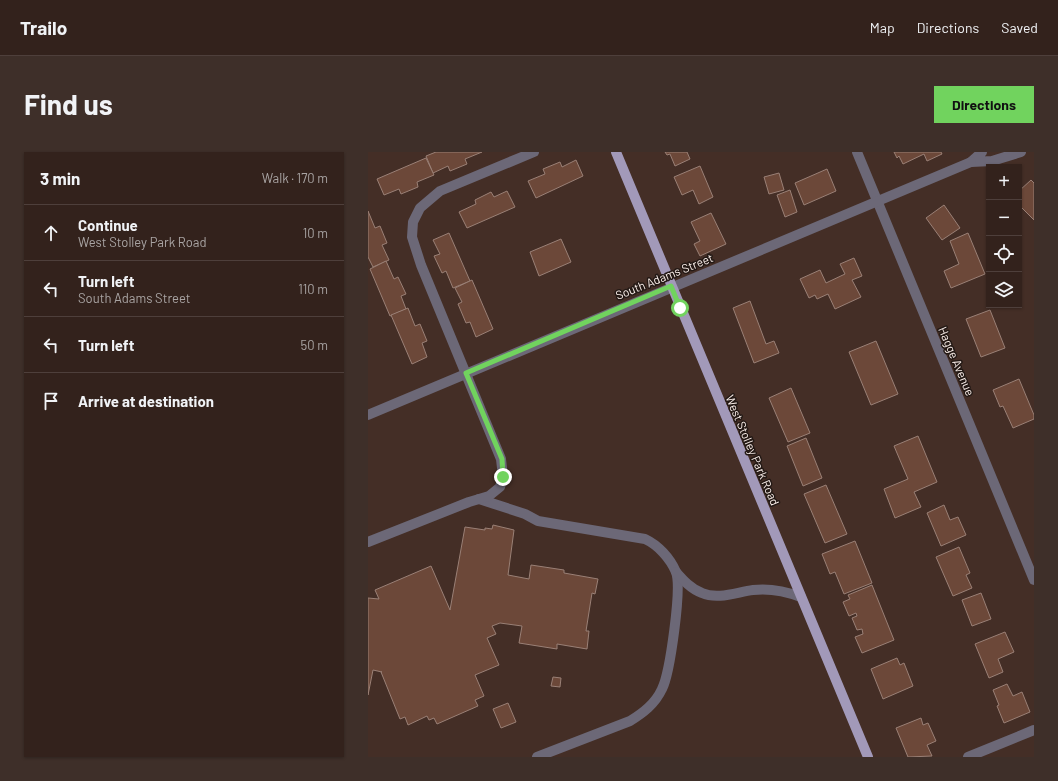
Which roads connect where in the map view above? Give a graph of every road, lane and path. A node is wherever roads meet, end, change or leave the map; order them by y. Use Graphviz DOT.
graph roads {
  1 [pos="534,152"];
  2 [pos="616,152"];
  3 [pos="856,152"];
  4 [pos="982,152"];
  5 [pos="1021,152"];
  6 [pos="971,162"];
  7 [pos="876,200"];
  8 [pos="671,286"];
  9 [pos="466,373"];
  10 [pos="368,415"];
  11 [pos="478,499"];
  12 [pos="368,542"];
  13 [pos="676,572"];
  14 [pos="1034,580"];
  15 [pos="801,598"];
  16 [pos="1034,730"];
  17 [pos="538,757"];
  18 [pos="868,757"];
  19 [pos="968,757"];
  1 -- 9 [label="street"];
  2 -- 8 [label="main road, West Stolley Park Road"];
  3 -- 7 [label="street, Hagge Avenue"];
  4 -- 6 [label="street"];
  5 -- 6 [label="street"];
  6 -- 7 [label="street, South Adams Street"];
  7 -- 8 [label="street, South Adams Street"];
  7 -- 14 [label="street, Hagge Avenue"];
  8 -- 9 [label="street, South Adams Street"];
  8 -- 15 [label="main road, West Stolley Park Road"];
  9 -- 10 [label="street, South Adams Street"];
  9 -- 11 [label="street"];
  11 -- 12 [label="street"];
  11 -- 13 [label="street"];
  13 -- 15 [label="street"];
  13 -- 17 [label="street"];
  15 -- 18 [label="main road, West Stolley Park Road"];
  16 -- 19 [label="street"];
}
